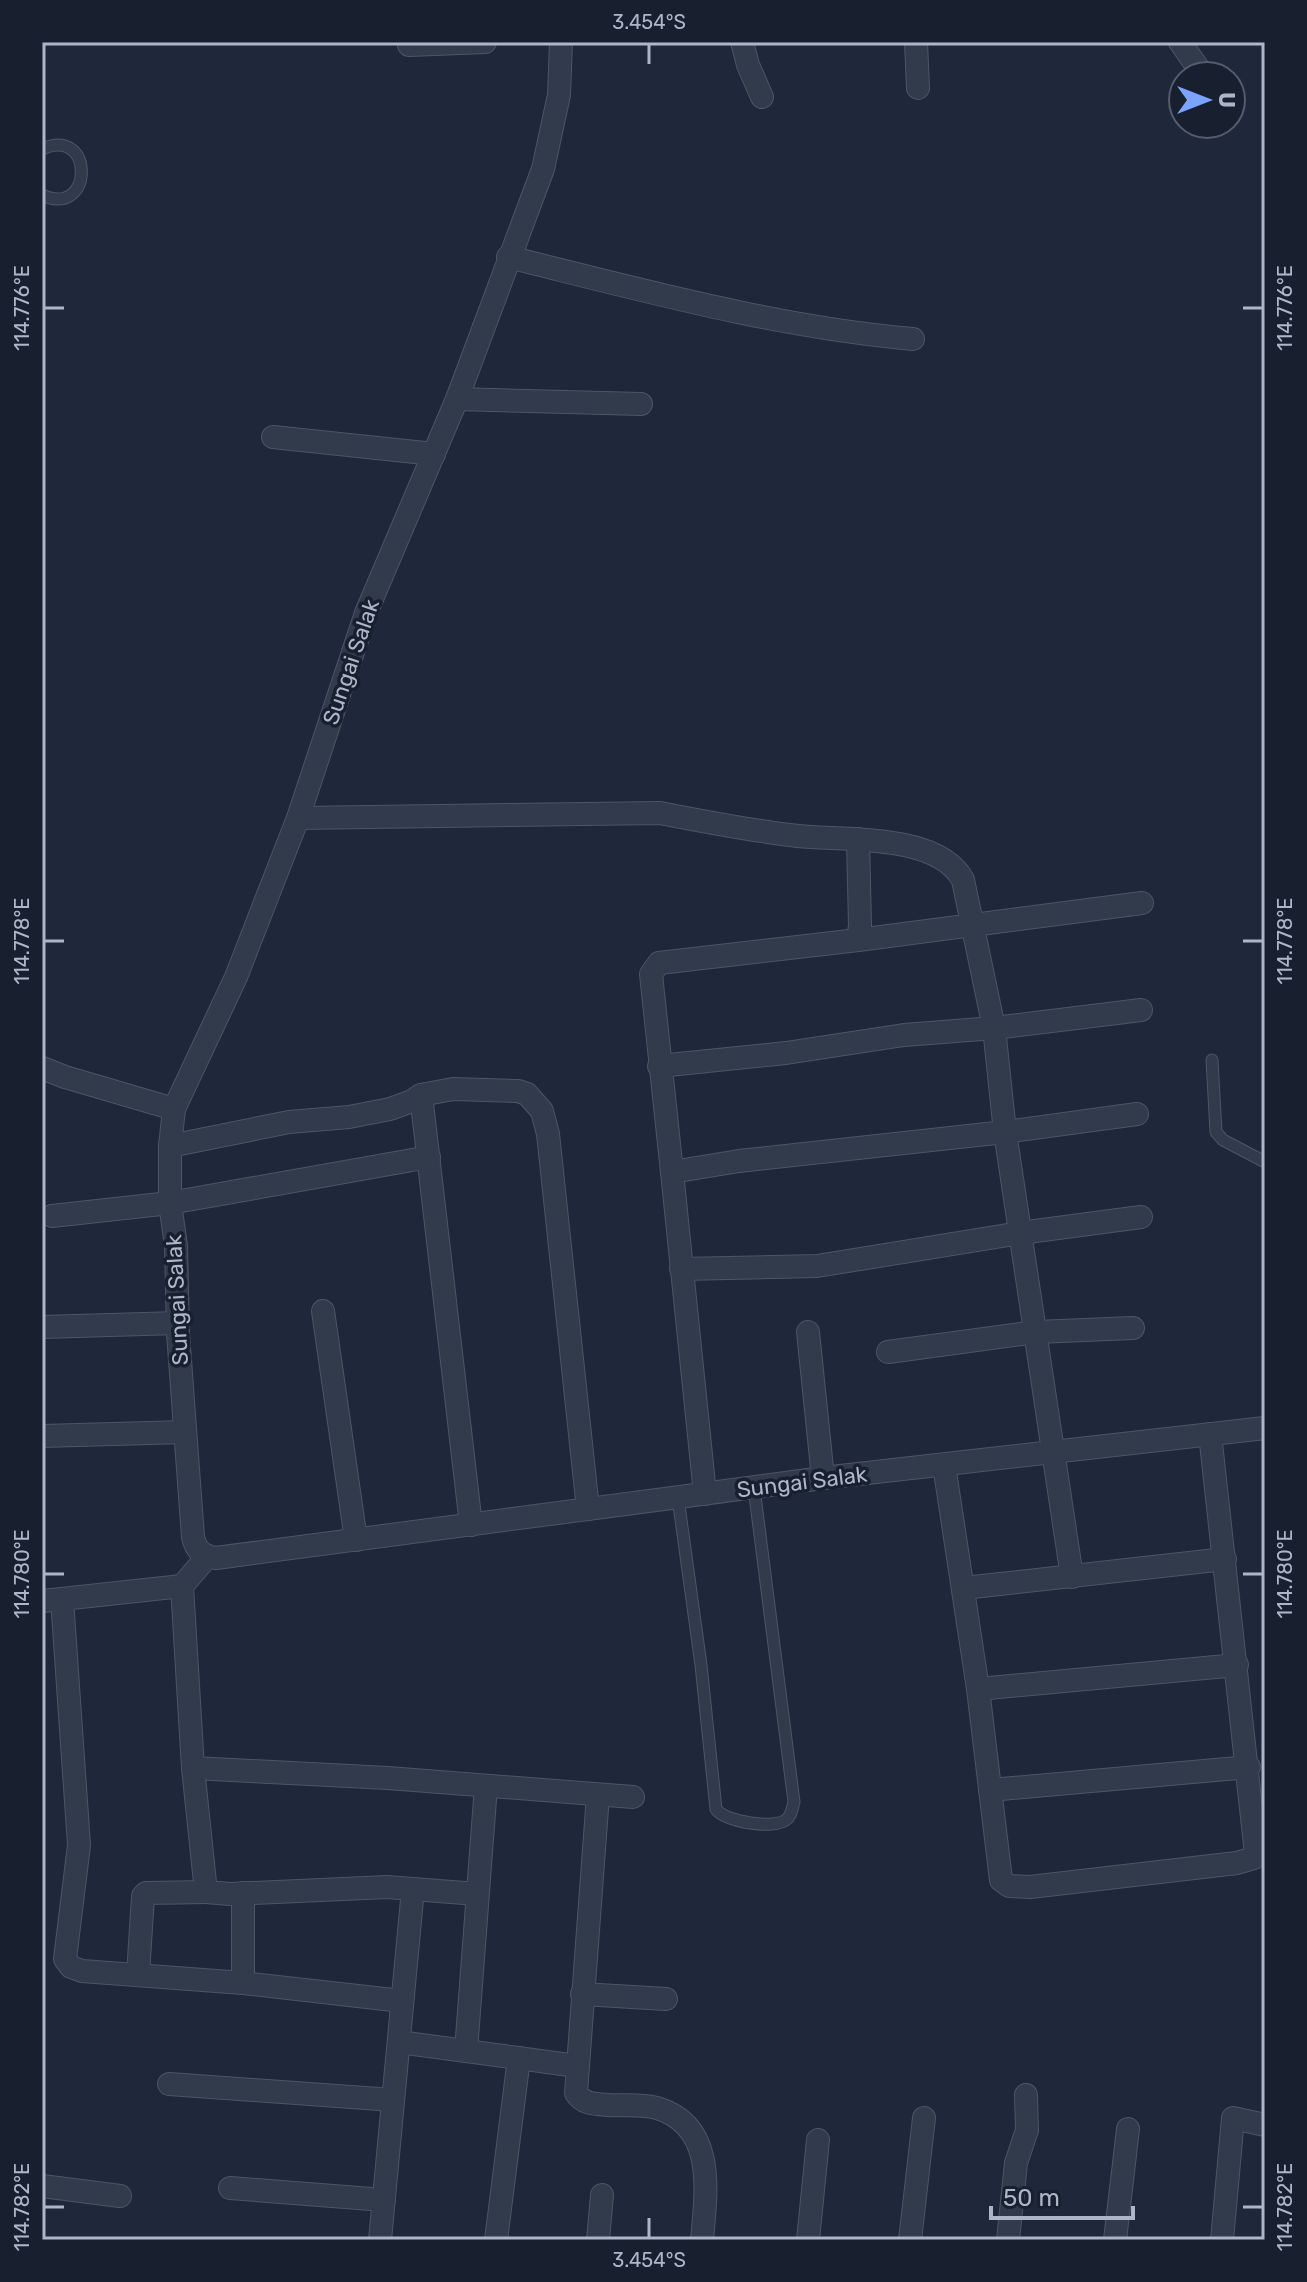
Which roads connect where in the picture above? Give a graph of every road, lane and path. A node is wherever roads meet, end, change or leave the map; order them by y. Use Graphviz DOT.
graph roads {
  1 [pos="485,42"];
  2 [pos="561,42"];
  3 [pos="742,42"];
  4 [pos="916,42"];
  5 [pos="1180,42"];
  6 [pos="409,45"];
  7 [pos="1193,60"];
  8 [pos="918,88"];
  9 [pos="762,97"];
  10 [pos="42,149"];
  11 [pos="42,195"];
  12 [pos="508,257"];
  13 [pos="913,339"];
  14 [pos="457,399"];
  15 [pos="641,404"];
  16 [pos="273,437"];
  17 [pos="434,454"];
  18 [pos="298,818"];
  19 [pos="858,839"];
  20 [pos="1142,903"];
  21 [pos="972,926"];
  22 [pos="858,940"];
  23 [pos="1141,1010"];
  24 [pos="994,1028"];
  25 [pos="1212,1060"];
  26 [pos="659,1066"];
  27 [pos="42,1068"];
  28 [pos="421,1095"];
  29 [pos="174,1109"];
  30 [pos="1137,1114"];
  31 [pos="1005,1132"];
  32 [pos="170,1146"];
  33 [pos="429,1157"];
  34 [pos="1265,1162"];
  35 [pos="672,1172"];
  36 [pos="170,1203"];
  37 [pos="52,1216"];
  38 [pos="1141,1217"];
  39 [pos="1020,1233"];
  40 [pos="681,1269"];
  41 [pos="323,1311"];
  42 [pos="178,1323"];
  43 [pos="42,1327"];
  44 [pos="1133,1328"];
  45 [pos="808,1332"];
  46 [pos="1036,1332"];
  47 [pos="888,1352"];
  48 [pos="1265,1428"];
  49 [pos="185,1432"];
  50 [pos="1210,1434"];
  51 [pos="42,1436"];
  52 [pos="1053,1452"];
  53 [pos="944,1465"];
  54 [pos="823,1478"];
  55 [pos="754,1488"];
  56 [pos="705,1494"];
  57 [pos="678,1498"];
  58 [pos="588,1509"];
  59 [pos="471,1525"];
  60 [pos="356,1540"];
  61 [pos="207,1557"];
  62 [pos="1225,1559"];
  63 [pos="1072,1577"];
  64 [pos="182,1586"];
  65 [pos="964,1588"];
  66 [pos="52,1600"];
  67 [pos="1237,1665"];
  68 [pos="978,1689"];
  69 [pos="1249,1767"];
  70 [pos="193,1768"];
  71 [pos="486,1786"];
  72 [pos="990,1790"];
  73 [pos="598,1795"];
  74 [pos="633,1797"];
  75 [pos="413,1889"];
  76 [pos="206,1892"];
  77 [pos="243,1893"];
  78 [pos="477,1894"];
  79 [pos="138,1975"];
  80 [pos="243,1983"];
  81 [pos="582,1994"];
  82 [pos="666,1999"];
  83 [pos="402,2001"];
  84 [pos="399,2042"];
  85 [pos="466,2051"];
  86 [pos="519,2058"];
  87 [pos="577,2066"];
  88 [pos="169,2084"];
  89 [pos="1026,2095"];
  90 [pos="393,2100"];
  91 [pos="924,2118"];
  92 [pos="1265,2125"];
  93 [pos="1128,2129"];
  94 [pos="818,2140"];
  95 [pos="42,2186"];
  96 [pos="230,2188"];
  97 [pos="602,2195"];
  98 [pos="120,2196"];
  99 [pos="384,2200"];
  100 [pos="380,2240"];
  101 [pos="496,2240"];
  102 [pos="598,2240"];
  103 [pos="702,2240"];
  104 [pos="808,2240"];
  105 [pos="910,2240"];
  106 [pos="1008,2240"];
  107 [pos="1115,2240"];
  108 [pos="1222,2240"];
  1 -- 6 [label="street"];
  2 -- 12 [label="street, Sungai Salak"];
  3 -- 9 [label="street"];
  4 -- 8 [label="street"];
  5 -- 7 [label="street"];
  10 -- 11 [label="lane"];
  12 -- 13 [label="street"];
  12 -- 14 [label="street, Sungai Salak"];
  14 -- 15 [label="street"];
  14 -- 17 [label="street, Sungai Salak"];
  16 -- 17 [label="street"];
  17 -- 18 [label="street, Sungai Salak"];
  18 -- 19 [label="street"];
  18 -- 29 [label="street, Sungai Salak"];
  19 -- 21 [label="street"];
  19 -- 22 [label="street"];
  20 -- 21 [label="street"];
  21 -- 22 [label="street"];
  21 -- 24 [label="street"];
  22 -- 26 [label="street"];
  23 -- 24 [label="street"];
  24 -- 26 [label="street"];
  24 -- 31 [label="street"];
  25 -- 34 [label="lane"];
  26 -- 35 [label="street"];
  27 -- 29 [label="street"];
  28 -- 32 [label="street"];
  28 -- 33 [label="street"];
  28 -- 58 [label="street"];
  29 -- 32 [label="street, Sungai Salak"];
  30 -- 31 [label="street"];
  31 -- 35 [label="street"];
  31 -- 39 [label="street"];
  32 -- 36 [label="street, Sungai Salak"];
  33 -- 36 [label="street"];
  33 -- 59 [label="street"];
  35 -- 40 [label="street"];
  36 -- 37 [label="street"];
  36 -- 42 [label="street, Sungai Salak"];
  38 -- 39 [label="street"];
  39 -- 40 [label="street"];
  39 -- 46 [label="street"];
  40 -- 56 [label="street"];
  41 -- 60 [label="street"];
  42 -- 43 [label="street"];
  42 -- 49 [label="street, Sungai Salak"];
  44 -- 46 [label="street"];
  45 -- 54 [label="street"];
  46 -- 47 [label="street"];
  46 -- 52 [label="street"];
  48 -- 50 [label="street, Sungai Salak"];
  49 -- 51 [label="street"];
  49 -- 61 [label="street, Sungai Salak"];
  50 -- 52 [label="street, Sungai Salak"];
  50 -- 62 [label="street"];
  52 -- 53 [label="street, Sungai Salak"];
  52 -- 63 [label="street"];
  53 -- 54 [label="street, Sungai Salak"];
  53 -- 65 [label="street"];
  54 -- 55 [label="street, Sungai Salak"];
  55 -- 56 [label="street, Sungai Salak"];
  55 -- 57 [label="lane"];
  56 -- 57 [label="street, Sungai Salak"];
  57 -- 58 [label="street, Sungai Salak"];
  58 -- 59 [label="street, Sungai Salak"];
  59 -- 60 [label="street, Sungai Salak"];
  60 -- 61 [label="street, Sungai Salak"];
  61 -- 64 [label="street"];
  62 -- 63 [label="street"];
  62 -- 67 [label="street"];
  63 -- 65 [label="street"];
  64 -- 66 [label="street"];
  64 -- 70 [label="street"];
  65 -- 68 [label="street"];
  66 -- 79 [label="street"];
  67 -- 68 [label="street"];
  67 -- 69 [label="street"];
  68 -- 72 [label="street"];
  69 -- 72 [label="street"];
  69 -- 72 [label="street"];
  70 -- 71 [label="street"];
  70 -- 76 [label="street"];
  71 -- 73 [label="street"];
  71 -- 78 [label="street"];
  73 -- 74 [label="street"];
  73 -- 81 [label="street"];
  75 -- 77 [label="street"];
  75 -- 78 [label="street"];
  75 -- 83 [label="street"];
  76 -- 77 [label="street"];
  76 -- 79 [label="street"];
  77 -- 80 [label="street"];
  78 -- 85 [label="street"];
  79 -- 80 [label="street"];
  80 -- 83 [label="street"];
  81 -- 82 [label="street"];
  81 -- 87 [label="street"];
  83 -- 84 [label="street"];
  84 -- 85 [label="street"];
  84 -- 90 [label="street"];
  85 -- 86 [label="street"];
  86 -- 87 [label="street"];
  86 -- 101 [label="street"];
  87 -- 103 [label="street"];
  88 -- 90 [label="street"];
  89 -- 106 [label="street"];
  90 -- 99 [label="street"];
  91 -- 105 [label="street"];
  92 -- 108 [label="street"];
  93 -- 107 [label="street"];
  94 -- 104 [label="street"];
  95 -- 98 [label="street"];
  96 -- 99 [label="street"];
  97 -- 102 [label="street"];
  99 -- 100 [label="street"];
}
